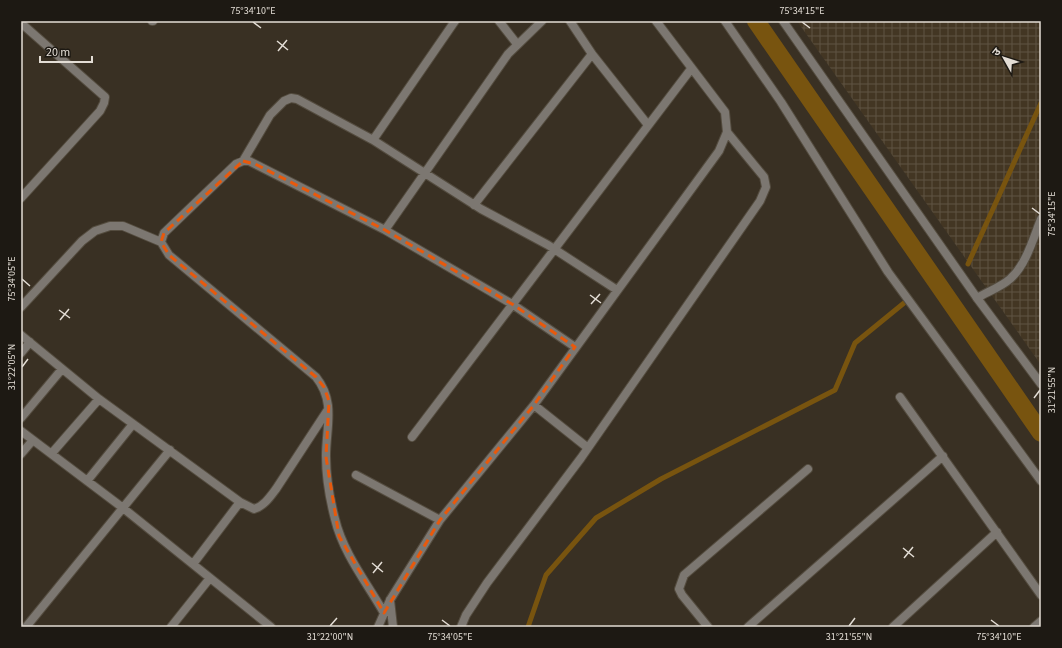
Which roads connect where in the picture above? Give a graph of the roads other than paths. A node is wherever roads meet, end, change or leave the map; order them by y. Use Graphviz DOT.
graph roads {
  1 [pos="455,21"];
  2 [pos="499,21"];
  3 [pos="542,21"];
  4 [pos="570,21"];
  5 [pos="656,21"];
  6 [pos="725,21"];
  7 [pos="783,21"];
  8 [pos="21,22"];
  9 [pos="517,44"];
  10 [pos="592,54"];
  11 [pos="691,69"];
  12 [pos="648,125"];
  13 [pos="727,132"];
  14 [pos="373,140"];
  15 [pos="243,160"];
  16 [pos="423,173"];
  17 [pos="21,198"];
  18 [pos="474,205"];
  19 [pos="1041,219"];
  20 [pos="385,230"];
  21 [pos="161,242"];
  22 [pos="556,250"];
  23 [pos="617,290"];
  24 [pos="977,298"];
  25 [pos="512,304"];
  26 [pos="21,308"];
  27 [pos="21,335"];
  28 [pos="30,342"];
  29 [pos="575,347"];
  30 [pos="21,353"];
  31 [pos="62,369"];
  32 [pos="1041,384"];
  33 [pos="900,397"];
  34 [pos="99,399"];
  35 [pos="534,405"];
  36 [pos="328,410"];
  37 [pos="21,418"];
  38 [pos="133,424"];
  39 [pos="21,430"];
  40 [pos="412,437"];
  41 [pos="33,440"];
  42 [pos="588,448"];
  43 [pos="170,450"];
  44 [pos="52,453"];
  45 [pos="21,454"];
  46 [pos="943,456"];
  47 [pos="808,469"];
  48 [pos="356,474"];
  49 [pos="87,481"];
  50 [pos="1041,481"];
  51 [pos="240,502"];
  52 [pos="123,508"];
  53 [pos="440,520"];
  54 [pos="997,532"];
  55 [pos="193,564"];
  56 [pos="210,578"];
  57 [pos="1041,595"];
  58 [pos="390,600"];
  59 [pos="384,613"];
  60 [pos="1041,621"];
  61 [pos="26,627"];
  62 [pos="171,627"];
  63 [pos="271,627"];
  64 [pos="378,627"];
  65 [pos="393,627"];
  66 [pos="461,627"];
  67 [pos="708,627"];
  68 [pos="748,627"];
  69 [pos="892,627"];
  70 [pos="1034,627"];
  1 -- 14 [label="street"];
  2 -- 9 [label="street"];
  3 -- 9 [label="street"];
  4 -- 10 [label="street"];
  5 -- 11 [label="street"];
  6 -- 50 [label="street"];
  7 -- 24 [label="street"];
  8 -- 17 [label="street"];
  9 -- 16 [label="street"];
  10 -- 12 [label="street"];
  10 -- 18 [label="street"];
  11 -- 12 [label="street"];
  11 -- 13 [label="street"];
  12 -- 22 [label="street"];
  13 -- 23 [label="street"];
  13 -- 42 [label="street"];
  14 -- 15 [label="street"];
  14 -- 16 [label="street"];
  15 -- 20 [label="street"];
  15 -- 21 [label="street"];
  16 -- 18 [label="street"];
  16 -- 20 [label="street"];
  18 -- 22 [label="street"];
  19 -- 24 [label="street"];
  20 -- 25 [label="street"];
  21 -- 26 [label="street"];
  21 -- 36 [label="street"];
  22 -- 23 [label="street"];
  22 -- 25 [label="street"];
  23 -- 29 [label="street"];
  24 -- 32 [label="street"];
  25 -- 29 [label="street"];
  25 -- 40 [label="street"];
  27 -- 28 [label="street"];
  28 -- 30 [label="street"];
  28 -- 31 [label="street"];
  29 -- 35 [label="street"];
  31 -- 34 [label="street"];
  31 -- 37 [label="street"];
  33 -- 46 [label="street"];
  34 -- 38 [label="street"];
  34 -- 44 [label="street"];
  35 -- 42 [label="street"];
  35 -- 53 [label="street"];
  36 -- 51 [label="street"];
  36 -- 59 [label="street"];
  38 -- 43 [label="street"];
  38 -- 49 [label="street"];
  39 -- 41 [label="street"];
  41 -- 44 [label="street"];
  41 -- 45 [label="street"];
  42 -- 66 [label="street"];
  43 -- 51 [label="street"];
  43 -- 52 [label="street"];
  44 -- 49 [label="street"];
  46 -- 54 [label="street"];
  46 -- 68 [label="street"];
  47 -- 67 [label="street"];
  48 -- 53 [label="street"];
  49 -- 52 [label="street"];
  51 -- 55 [label="street"];
  52 -- 55 [label="street"];
  52 -- 61 [label="street"];
  53 -- 58 [label="street"];
  54 -- 57 [label="street"];
  54 -- 69 [label="street"];
  55 -- 56 [label="street"];
  56 -- 62 [label="street"];
  56 -- 63 [label="street"];
  58 -- 59 [label="street"];
  58 -- 65 [label="street"];
  59 -- 64 [label="street"];
  60 -- 70 [label="street"];
}
